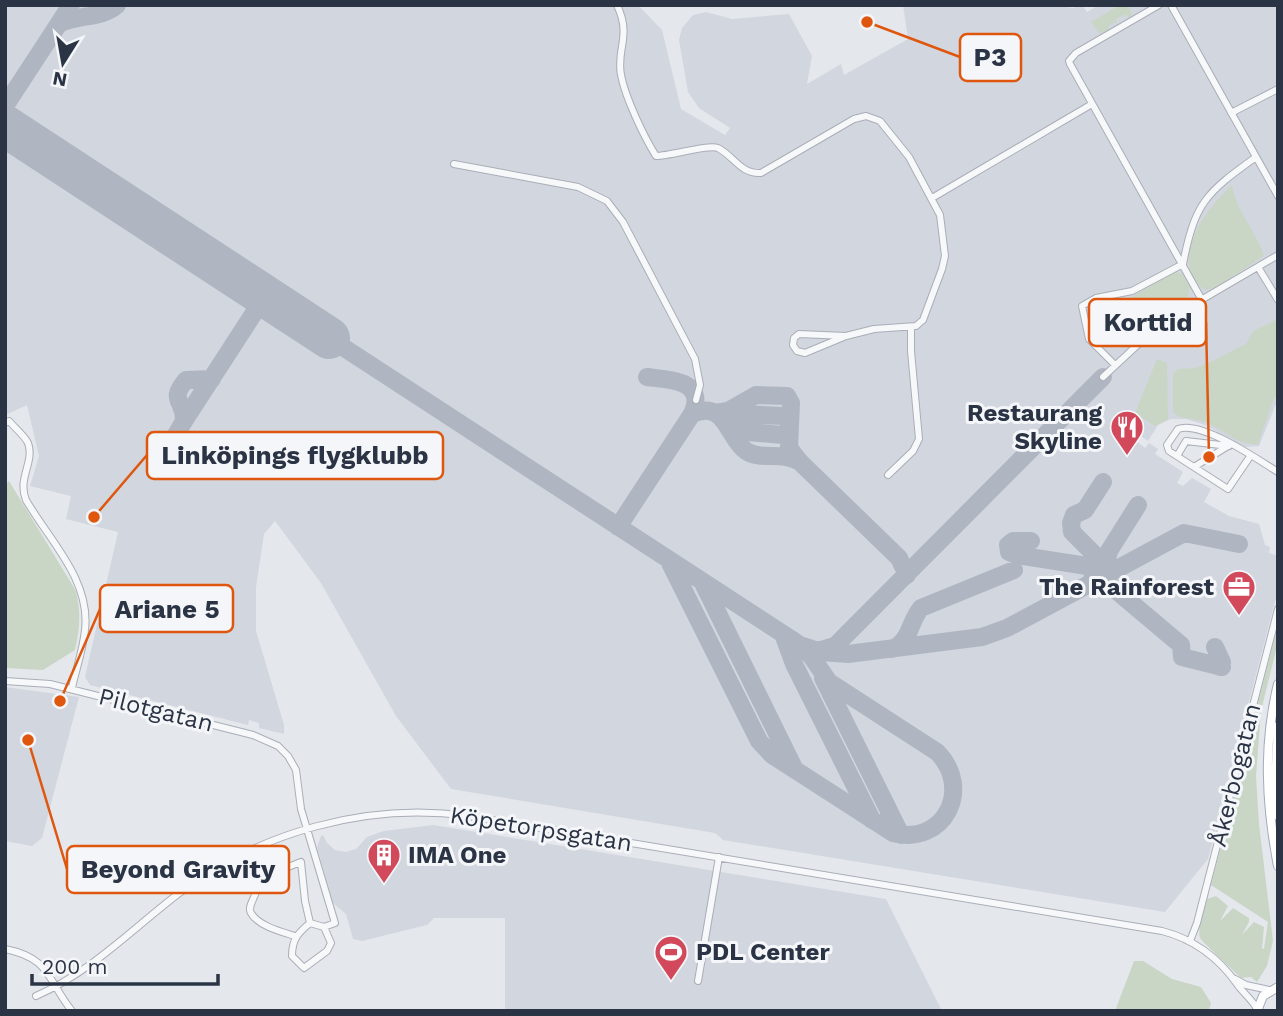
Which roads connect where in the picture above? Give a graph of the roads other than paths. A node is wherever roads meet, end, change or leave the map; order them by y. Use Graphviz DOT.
graph roads {
  1 [pos="617,5"];
  2 [pos="1159,5"];
  3 [pos="1171,5"];
  4 [pos="1278,89"];
  5 [pos="1092,104"];
  6 [pos="1231,113"];
  7 [pos="1256,157"];
  8 [pos="454,164"];
  9 [pos="1278,196"];
  10 [pos="932,198"];
  11 [pos="1278,255"];
  12 [pos="1183,264"];
  13 [pos="1258,267"];
  14 [pos="1202,300"];
  15 [pos="1278,300"];
  16 [pos="911,328"];
  17 [pos="846,336"];
  18 [pos="1115,365"];
  19 [pos="1103,377"];
  20 [pos="696,400"];
  21 [pos="5,423"];
  22 [pos="1231,446"];
  23 [pos="1251,455"];
  24 [pos="1177,456"];
  25 [pos="1194,467"];
  26 [pos="1278,472"];
  27 [pos="888,475"];
  28 [pos="1278,609"];
  29 [pos="5,681"];
  30 [pos="1278,684"];
  31 [pos="72,688"];
  32 [pos="1278,726"];
  33 [pos="1278,816"];
  34 [pos="307,829"];
  35 [pos="719,857"];
  36 [pos="1278,866"];
  37 [pos="310,923"];
  38 [pos="324,928"];
  39 [pos="295,936"];
  40 [pos="1190,941"];
  41 [pos="5,949"];
  42 [pos="1233,977"];
  43 [pos="698,981"];
  44 [pos="55,986"];
  45 [pos="1275,988"];
  46 [pos="36,996"];
  47 [pos="1257,1010"];
  48 [pos="72,1011"];
  1 -- 10 [label="street"];
  2 -- 5 [label="street"];
  3 -- 6 [label="street"];
  4 -- 6 [label="street"];
  5 -- 10 [label="street"];
  5 -- 12 [label="street"];
  6 -- 7 [label="street"];
  7 -- 9 [label="street"];
  7 -- 12 [label="street"];
  8 -- 20 [label="street"];
  10 -- 16 [label="street"];
  11 -- 13 [label="street"];
  12 -- 14 [label="street"];
  12 -- 18 [label="street"];
  13 -- 14 [label="street"];
  13 -- 15 [label="street"];
  14 -- 18 [label="street"];
  16 -- 17 [label="street"];
  16 -- 27 [label="street"];
  17 -- 17 [label="street"];
  18 -- 19 [label="street"];
  21 -- 31 [label="street, Pilotgatan"];
  22 -- 23 [label="street"];
  22 -- 24 [label="street"];
  22 -- 24 [label="street"];
  22 -- 25 [label="street"];
  23 -- 25 [label="street"];
  23 -- 26 [label="street"];
  24 -- 25 [label="street"];
  28 -- 40 [label="street, Åkerbogatan"];
  29 -- 31 [label="street"];
  30 -- 36 [label="main road"];
  31 -- 34 [label="street, Pilotgatan"];
  32 -- 33 [label="main road"];
  34 -- 35 [label="street, Köpetorpsgatan"];
  34 -- 38 [label="street, Pilotgatan"];
  34 -- 44 [label="street, Köpetorpsgatan"];
  35 -- 40 [label="street, Köpetorpsgatan"];
  35 -- 43 [label="street"];
  37 -- 38 [label="street"];
  37 -- 39 [label="street"];
  37 -- 39 [label="street"];
  38 -- 39 [label="street"];
  40 -- 42 [label="street, Köpetorpsgatan"];
  41 -- 44 [label="street"];
  42 -- 45 [label="street, Köpetorpsgatan"];
  42 -- 47 [label="street, Köpetorpsgatan"];
  44 -- 46 [label="street, Köpetorpsgatan"];
  44 -- 48 [label="street"];
  45 -- 47 [label="main road"];
}
